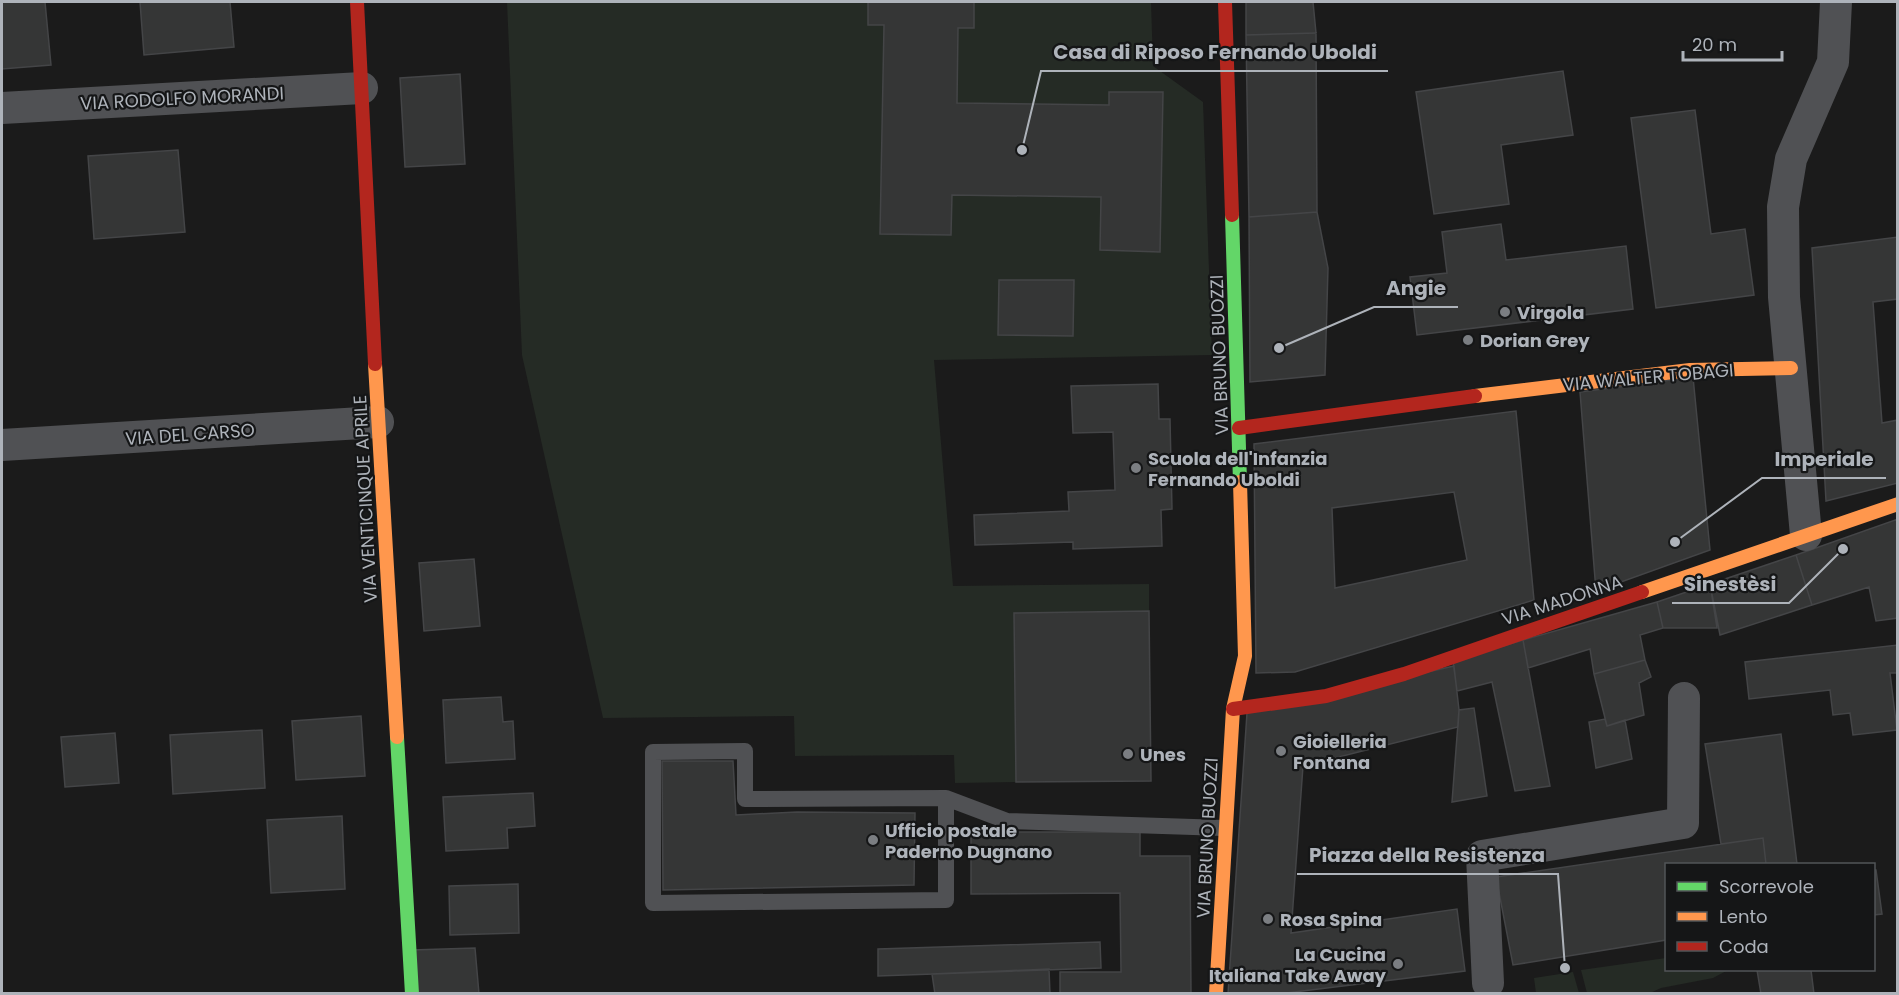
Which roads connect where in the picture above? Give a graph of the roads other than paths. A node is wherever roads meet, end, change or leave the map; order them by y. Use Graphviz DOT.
graph roads {
  1 [pos="357,2"];
  2 [pos="1225,2"];
  3 [pos="1836,2"];
  4 [pos="362,88"];
  5 [pos="2,108"];
  6 [pos="1791,368"];
  7 [pos="378,422"];
  8 [pos="1239,428"];
  9 [pos="2,445"];
  10 [pos="1898,504"];
  11 [pos="1806,535"];
  12 [pos="1683,698"];
  13 [pos="1233,709"];
  14 [pos="945,798"];
  15 [pos="1224,828"];
  16 [pos="1491,990"];
  17 [pos="411,993"];
  18 [pos="1216,993"];
  1 -- 4 [label="street, VIA VENTICINQUE APRILE"];
  2 -- 8 [label="street, VIA BRUNO BUOZZI"];
  3 -- 6 [label="street"];
  4 -- 5 [label="street, VIA RODOLFO MORANDI"];
  4 -- 7 [label="street, VIA VENTICINQUE APRILE"];
  6 -- 8 [label="street, VIA WALTER TOBAGI"];
  6 -- 11 [label="street"];
  7 -- 9 [label="street, VIA DEL CARSO"];
  7 -- 17 [label="street, VIA VENTICINQUE APRILE"];
  8 -- 13 [label="street, VIA BRUNO BUOZZI"];
  10 -- 11 [label="street, VIA MADONNA"];
  11 -- 13 [label="street, VIA MADONNA"];
  12 -- 16 [label="street"];
  13 -- 15 [label="street, VIA BRUNO BUOZZI"];
  14 -- 14 [label="lane"];
  14 -- 15 [label="lane"];
  15 -- 18 [label="street, VIA BRUNO BUOZZI"];
}
